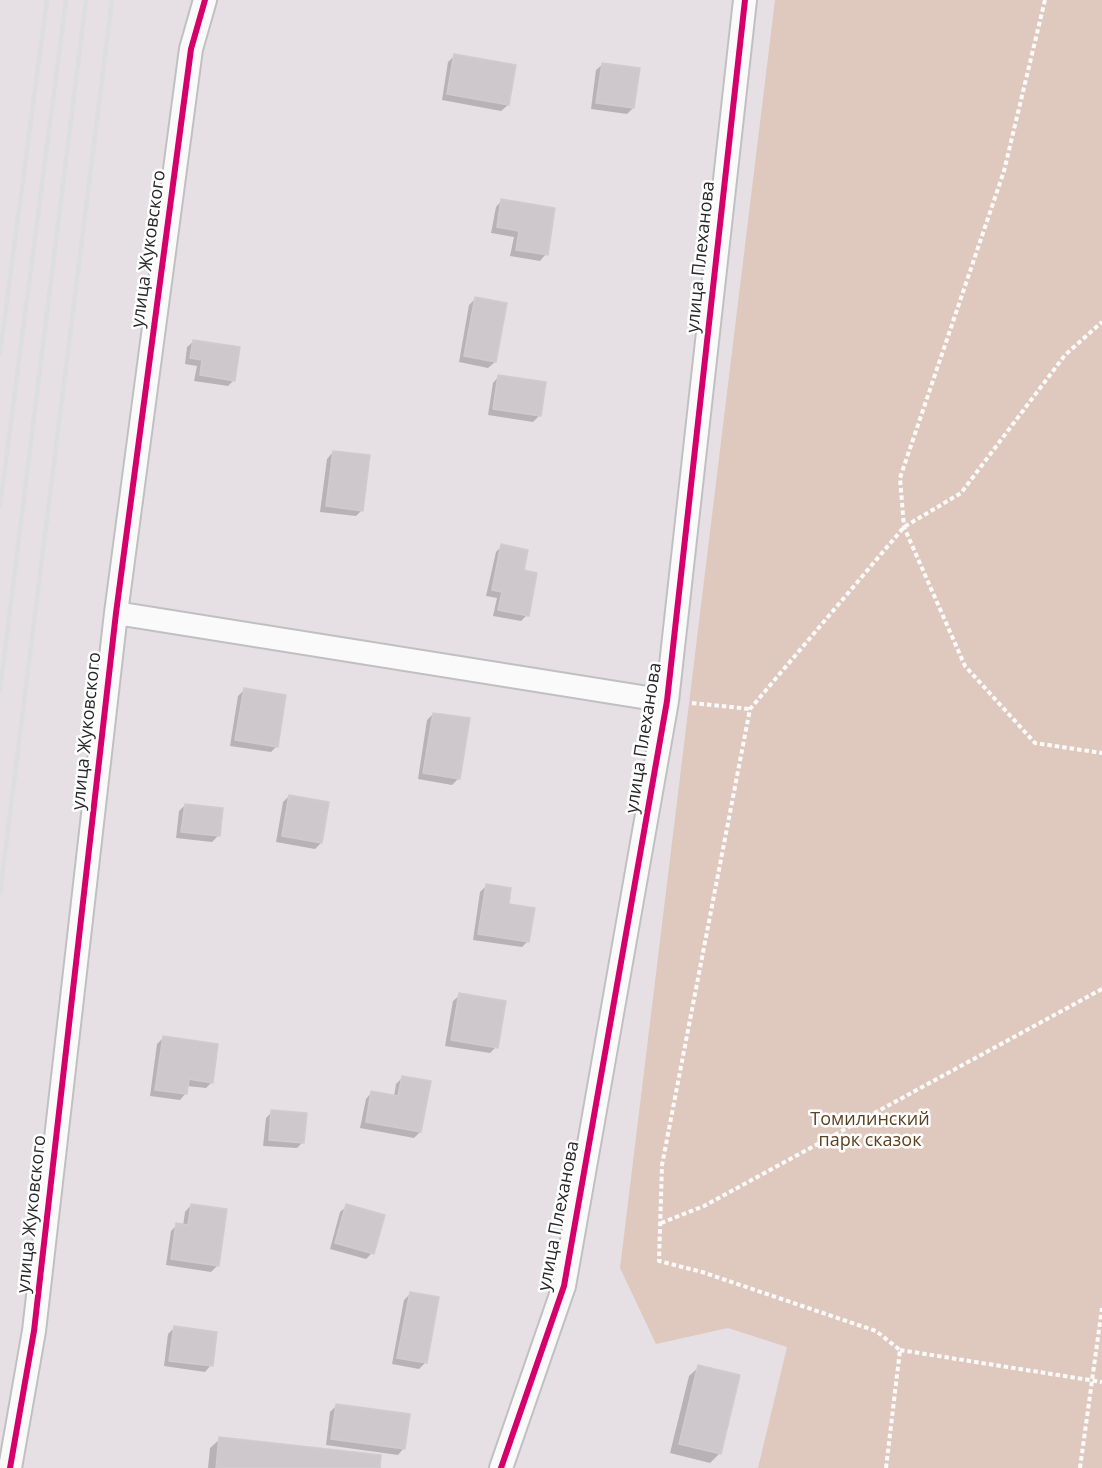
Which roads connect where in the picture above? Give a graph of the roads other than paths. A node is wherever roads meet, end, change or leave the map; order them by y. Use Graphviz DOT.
graph roads {
  1 [pos="205,0"];
  2 [pos="745,0"];
  3 [pos="116,613"];
  4 [pos="667,701"];
  5 [pos="10,1468"];
  6 [pos="501,1468"];
  1 -- 3 [label="street, улица Жуковского"];
  2 -- 4 [label="street, улица Плеханова"];
  3 -- 4 [label="street"];
  3 -- 5 [label="street, улица Жуковского"];
  4 -- 6 [label="street, улица Плеханова"];
}
